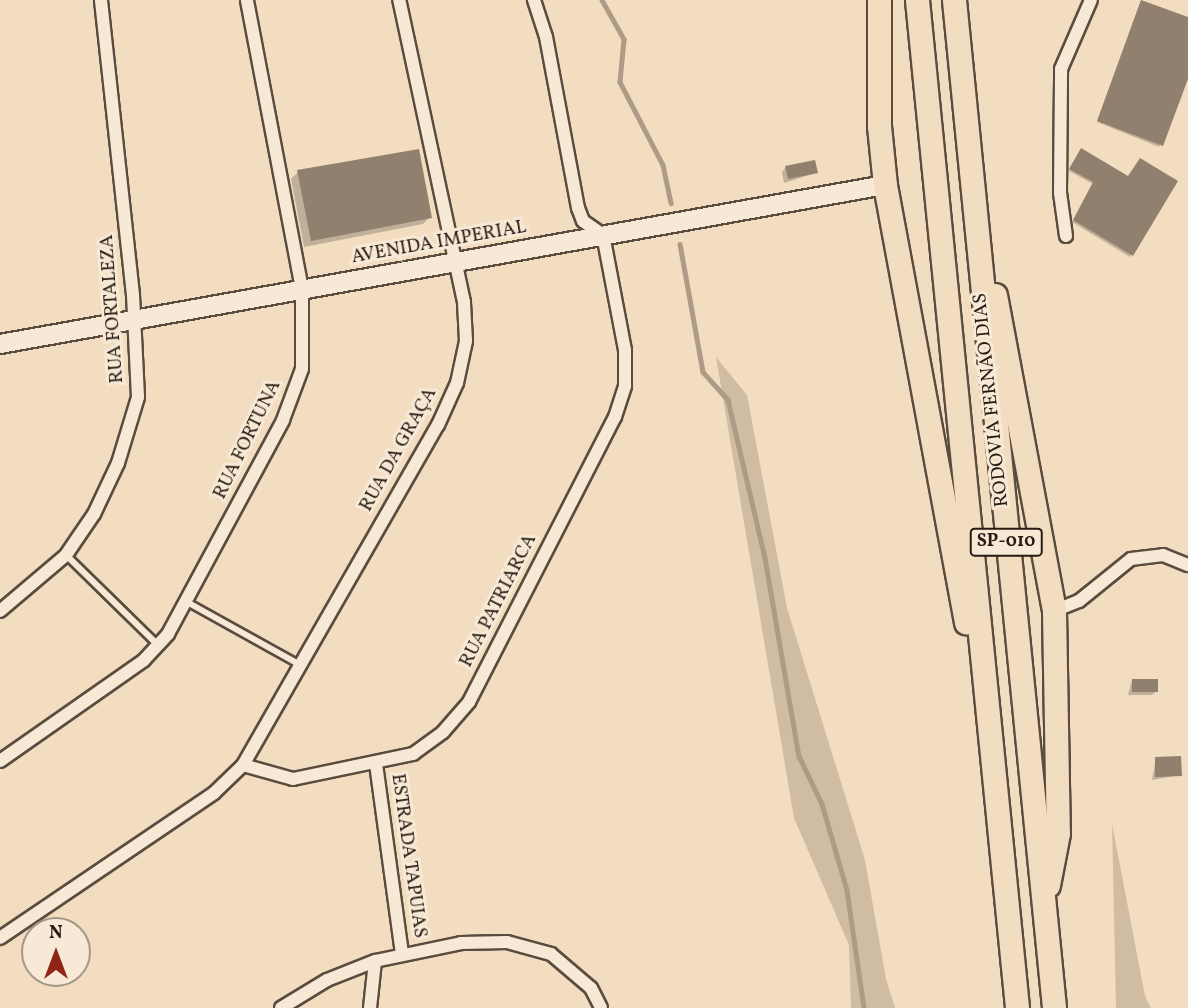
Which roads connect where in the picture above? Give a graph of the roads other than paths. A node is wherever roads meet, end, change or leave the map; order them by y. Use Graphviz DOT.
graph roads {
  1 [pos="101,0"];
  2 [pos="247,0"];
  3 [pos="400,0"];
  4 [pos="534,0"];
  5 [pos="879,0"];
  6 [pos="917,0"];
  7 [pos="954,0"];
  8 [pos="1091,0"];
  9 [pos="970,172"];
  10 [pos="885,184"];
  11 [pos="603,235"];
  12 [pos="1066,236"];
  13 [pos="455,261"];
  14 [pos="302,289"];
  15 [pos="134,318"];
  16 [pos="0,344"];
  17 [pos="66,555"];
  18 [pos="1188,565"];
  19 [pos="187,602"];
  20 [pos="0,611"];
  21 [pos="1054,611"];
  22 [pos="159,645"];
  23 [pos="300,664"];
  24 [pos="985,698"];
  25 [pos="0,761"];
  26 [pos="376,764"];
  27 [pos="243,765"];
  28 [pos="1043,912"];
  29 [pos="0,938"];
  30 [pos="402,953"];
  31 [pos="375,961"];
  32 [pos="281,1008"];
  33 [pos="370,1008"];
  34 [pos="601,1008"];
  35 [pos="1017,1008"];
  36 [pos="1054,1008"];
  1 -- 15 [label="street, RUA FORTALEZA"];
  2 -- 14 [label="street, RUA FORTUNA"];
  3 -- 13 [label="street, RUA DA GRAÇA"];
  4 -- 11 [label="street"];
  5 -- 10 [label="highway"];
  6 -- 24 [label="highway, RODOVIA FERNÃO DIAS / SP-010"];
  7 -- 9 [label="highway, RODOVIA FERNÃO DIAS / SP-010"];
  8 -- 12 [label="street"];
  9 -- 21 [label="highway"];
  9 -- 28 [label="highway, RODOVIA FERNÃO DIAS / SP-010"];
  10 -- 11 [label="main road, AVENIDA IMPERIAL"];
  10 -- 24 [label="highway"];
  11 -- 13 [label="main road, AVENIDA IMPERIAL"];
  11 -- 26 [label="street, RUA PATRIARCA"];
  13 -- 14 [label="main road, AVENIDA IMPERIAL"];
  13 -- 23 [label="street, RUA DA GRAÇA"];
  14 -- 15 [label="main road, AVENIDA IMPERIAL"];
  14 -- 19 [label="street, RUA FORTUNA"];
  15 -- 16 [label="main road, AVENIDA IMPERIAL"];
  15 -- 17 [label="street, RUA FORTALEZA"];
  17 -- 20 [label="street, RUA FORTALEZA"];
  17 -- 22 [label="lane"];
  18 -- 21 [label="street"];
  19 -- 22 [label="street, RUA FORTUNA"];
  19 -- 23 [label="lane"];
  21 -- 28 [label="highway"];
  22 -- 25 [label="street, RUA FORTUNA"];
  23 -- 27 [label="street, RUA DA GRAÇA"];
  24 -- 35 [label="highway, RODOVIA FERNÃO DIAS / SP-010"];
  26 -- 27 [label="street, RUA PATRIARCA"];
  26 -- 30 [label="street, ESTRADA TAPUIAS"];
  27 -- 29 [label="street"];
  28 -- 36 [label="highway, RODOVIA FERNÃO DIAS / SP-010"];
  30 -- 31 [label="street"];
  30 -- 34 [label="street"];
  31 -- 32 [label="street"];
  31 -- 33 [label="street"];
}
